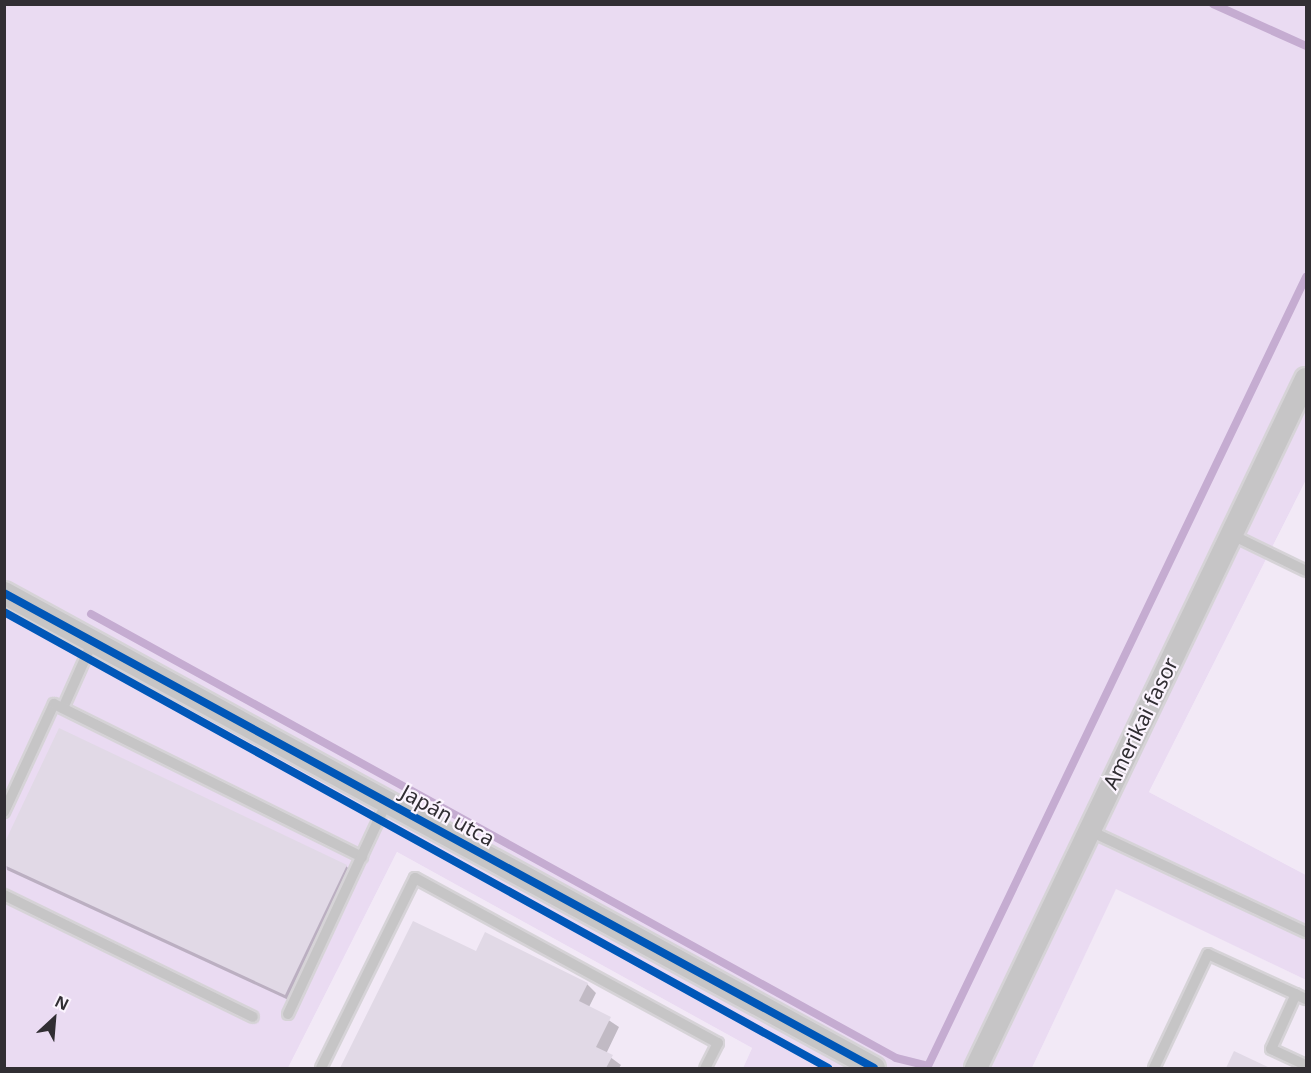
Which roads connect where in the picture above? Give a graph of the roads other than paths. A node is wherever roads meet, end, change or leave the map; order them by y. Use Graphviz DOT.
graph roads {
  1 [pos="1306,379"];
  2 [pos="1232,536"];
  3 [pos="1306,571"];
  4 [pos="4,593"];
  5 [pos="93,641"];
  6 [pos="63,708"];
  7 [pos="387,802"];
  8 [pos="4,812"];
  9 [pos="1087,829"];
  10 [pos="362,857"];
  11 [pos="4,895"];
  12 [pos="1306,932"];
  13 [pos="1301,996"];
  14 [pos="288,1014"];
  15 [pos="253,1017"];
  16 [pos="1306,1065"];
  17 [pos="321,1068"];
  18 [pos="705,1068"];
  19 [pos="873,1068"];
  20 [pos="976,1068"];
  21 [pos="1154,1068"];
  1 -- 2 [label="street, Amerikai fasor"];
  2 -- 3 [label="lane"];
  2 -- 9 [label="street, Amerikai fasor"];
  4 -- 5 [label="street, Japán utca"];
  5 -- 6 [label="lane"];
  5 -- 7 [label="street, Japán utca"];
  6 -- 8 [label="lane"];
  6 -- 10 [label="lane"];
  7 -- 10 [label="lane"];
  7 -- 19 [label="street, Japán utca"];
  9 -- 12 [label="lane"];
  9 -- 20 [label="street, Amerikai fasor"];
  10 -- 14 [label="lane"];
  11 -- 15 [label="lane"];
  13 -- 16 [label="lane"];
  13 -- 21 [label="lane"];
  17 -- 18 [label="lane"];
}
